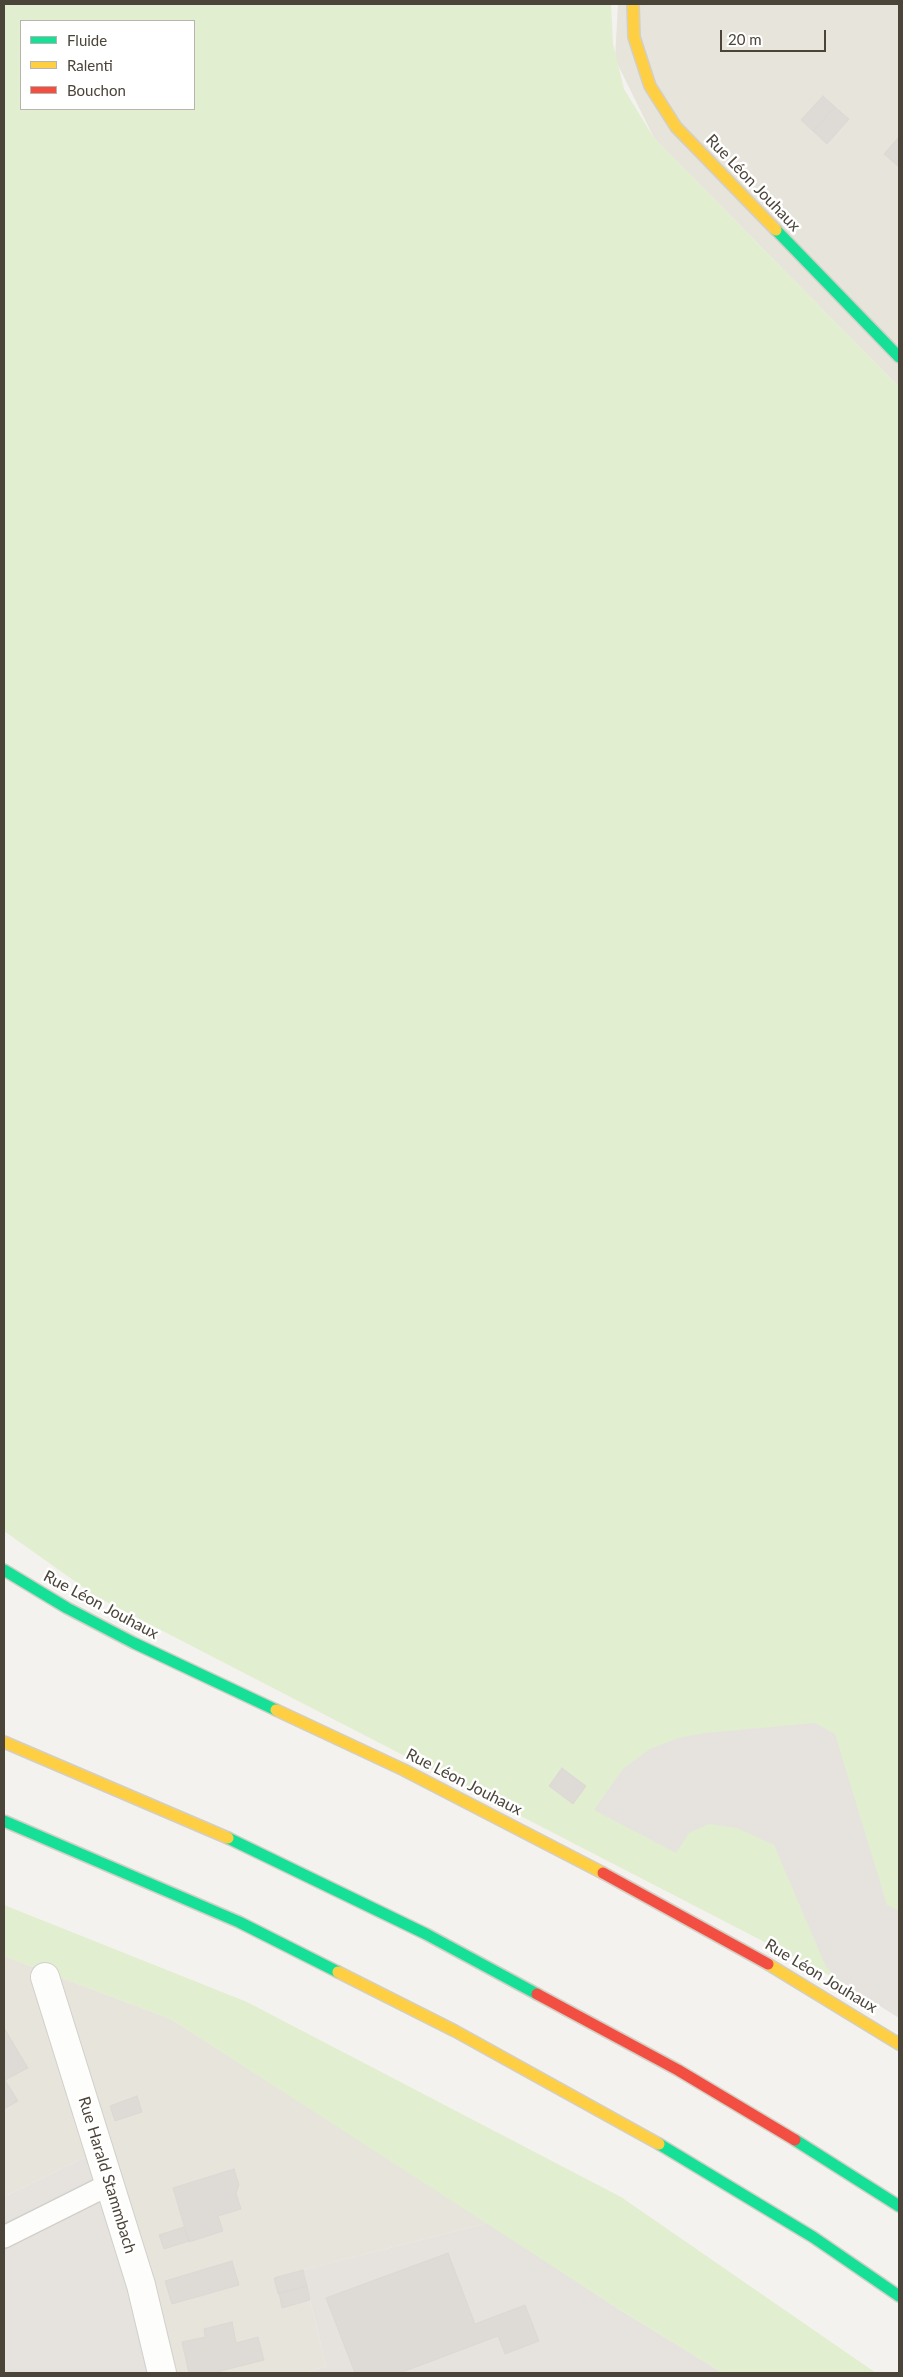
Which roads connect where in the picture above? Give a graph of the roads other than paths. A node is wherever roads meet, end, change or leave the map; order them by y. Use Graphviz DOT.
graph roads {
  1 [pos="633,4"];
  2 [pos="899,357"];
  3 [pos="4,1570"];
  4 [pos="4,1742"];
  5 [pos="4,1820"];
  6 [pos="46,1977"];
  7 [pos="899,2044"];
  8 [pos="110,2184"];
  9 [pos="899,2206"];
  10 [pos="4,2237"];
  11 [pos="899,2296"];
  12 [pos="162,2373"];
  1 -- 2 [label="main road, Rue Léon Jouhaux"];
  3 -- 7 [label="main road, Rue Léon Jouhaux"];
  4 -- 9 [label="main road"];
  5 -- 11 [label="main road"];
  6 -- 8 [label="street, Rue Harald Stammbach"];
  8 -- 10 [label="lane"];
  8 -- 12 [label="street, Rue Harald Stammbach"];
}
